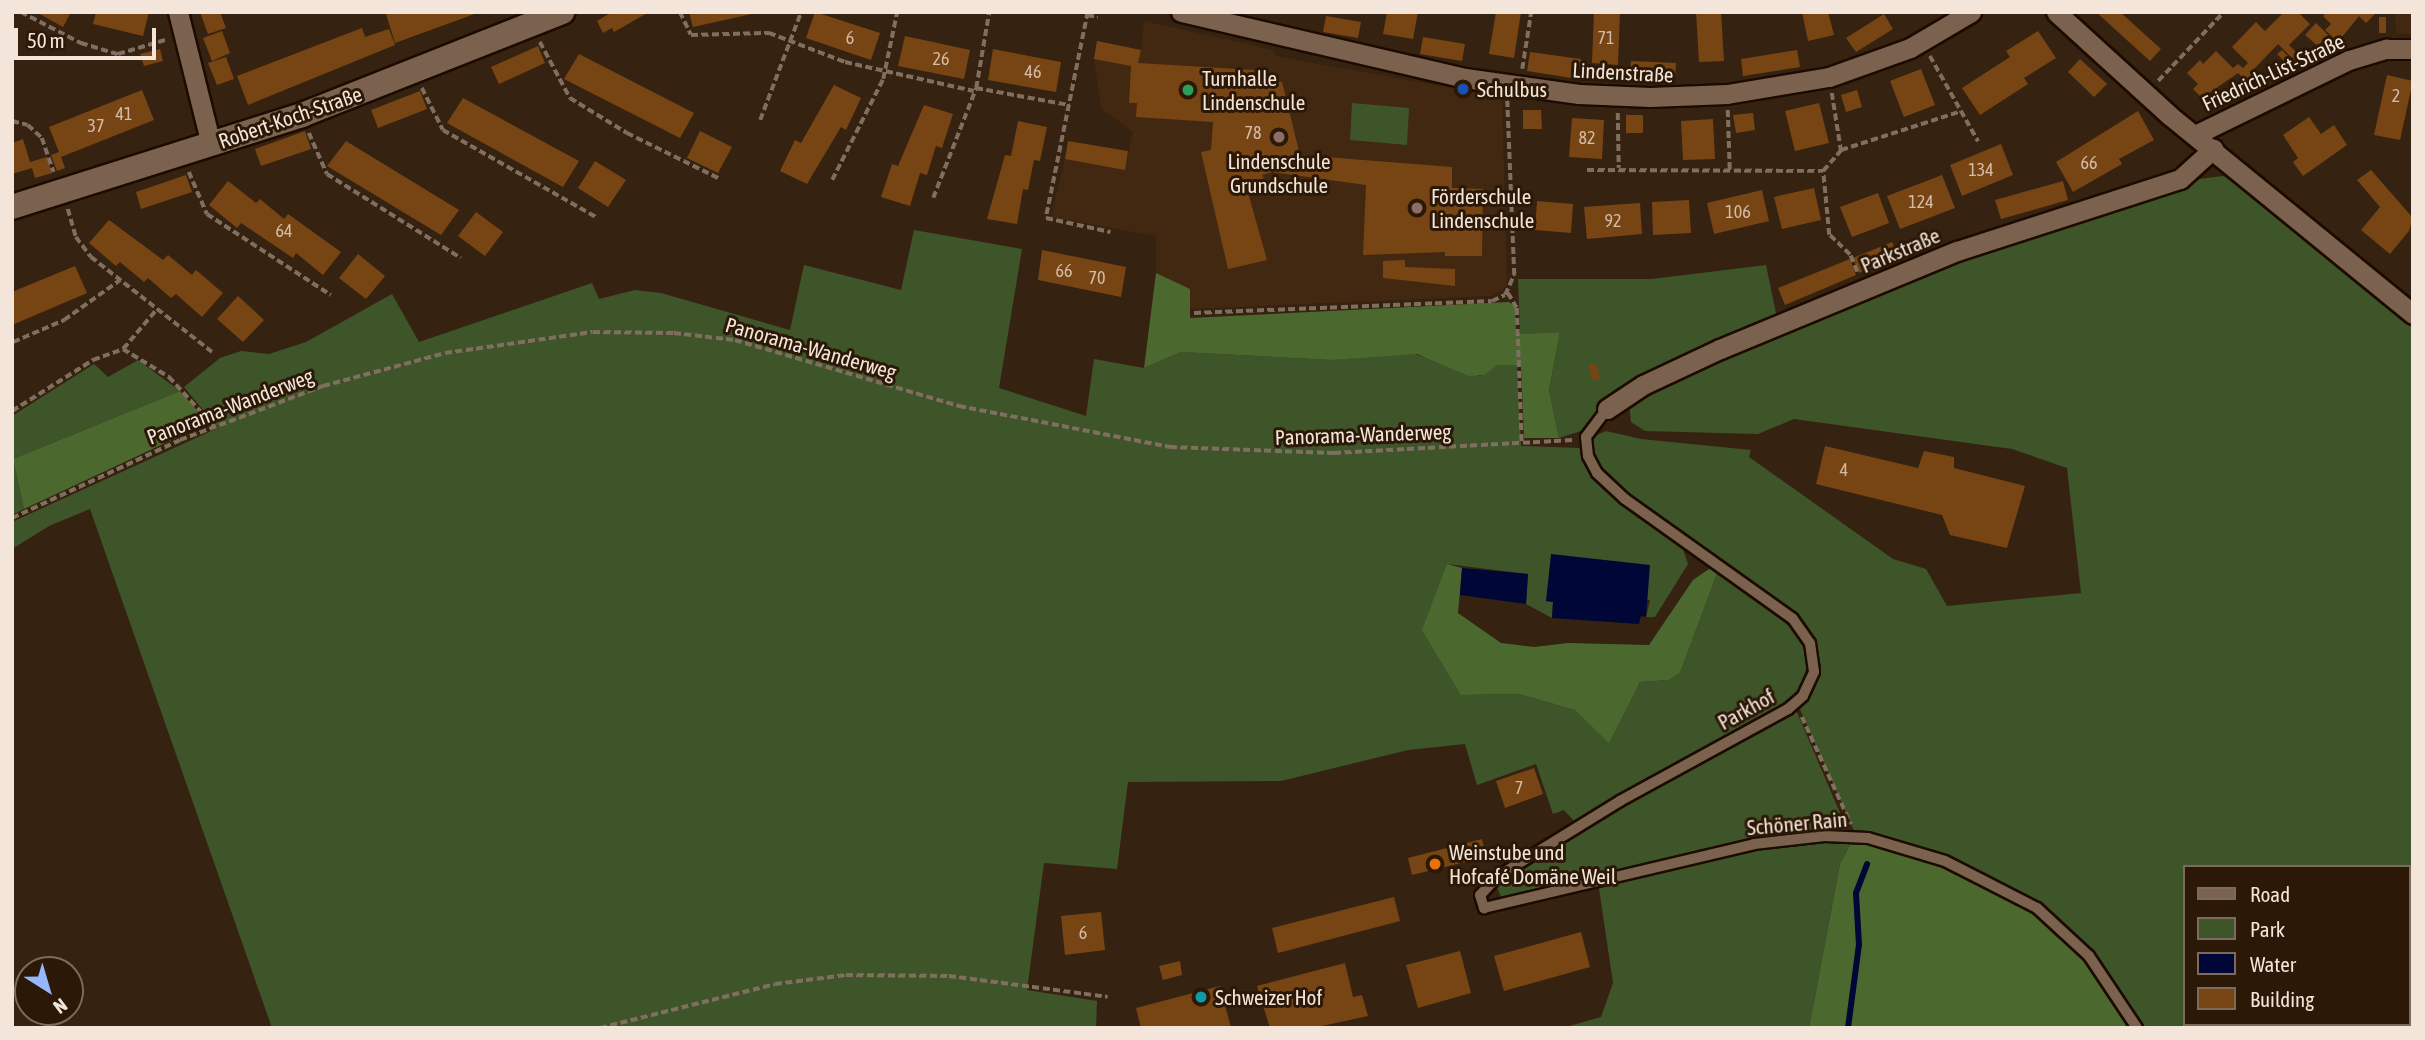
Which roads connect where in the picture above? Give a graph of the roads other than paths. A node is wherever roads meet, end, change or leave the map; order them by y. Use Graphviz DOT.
graph roads {
  1 [pos="178,12"];
  2 [pos="562,12"];
  3 [pos="1181,12"];
  4 [pos="1971,12"];
  5 [pos="2056,12"];
  6 [pos="2413,49"];
  7 [pos="2195,135"];
  8 [pos="211,144"];
  9 [pos="2214,149"];
  10 [pos="12,207"];
  11 [pos="2413,314"];
  12 [pos="1607,409"];
  13 [pos="1482,906"];
  14 [pos="2137,1028"];
  1 -- 8 [label="street"];
  2 -- 8 [label="street, Robert-Koch-Straße"];
  3 -- 4 [label="street, Lindenstraße"];
  5 -- 7 [label="street"];
  6 -- 7 [label="street, Friedrich-List-Straße"];
  7 -- 9 [label="street"];
  8 -- 10 [label="street, Robert-Koch-Straße"];
  9 -- 11 [label="street"];
  9 -- 12 [label="street, Parkstraße"];
  12 -- 13 [label="lane, Parkhof"];
  13 -- 14 [label="lane, Schöner Rain"];
}
